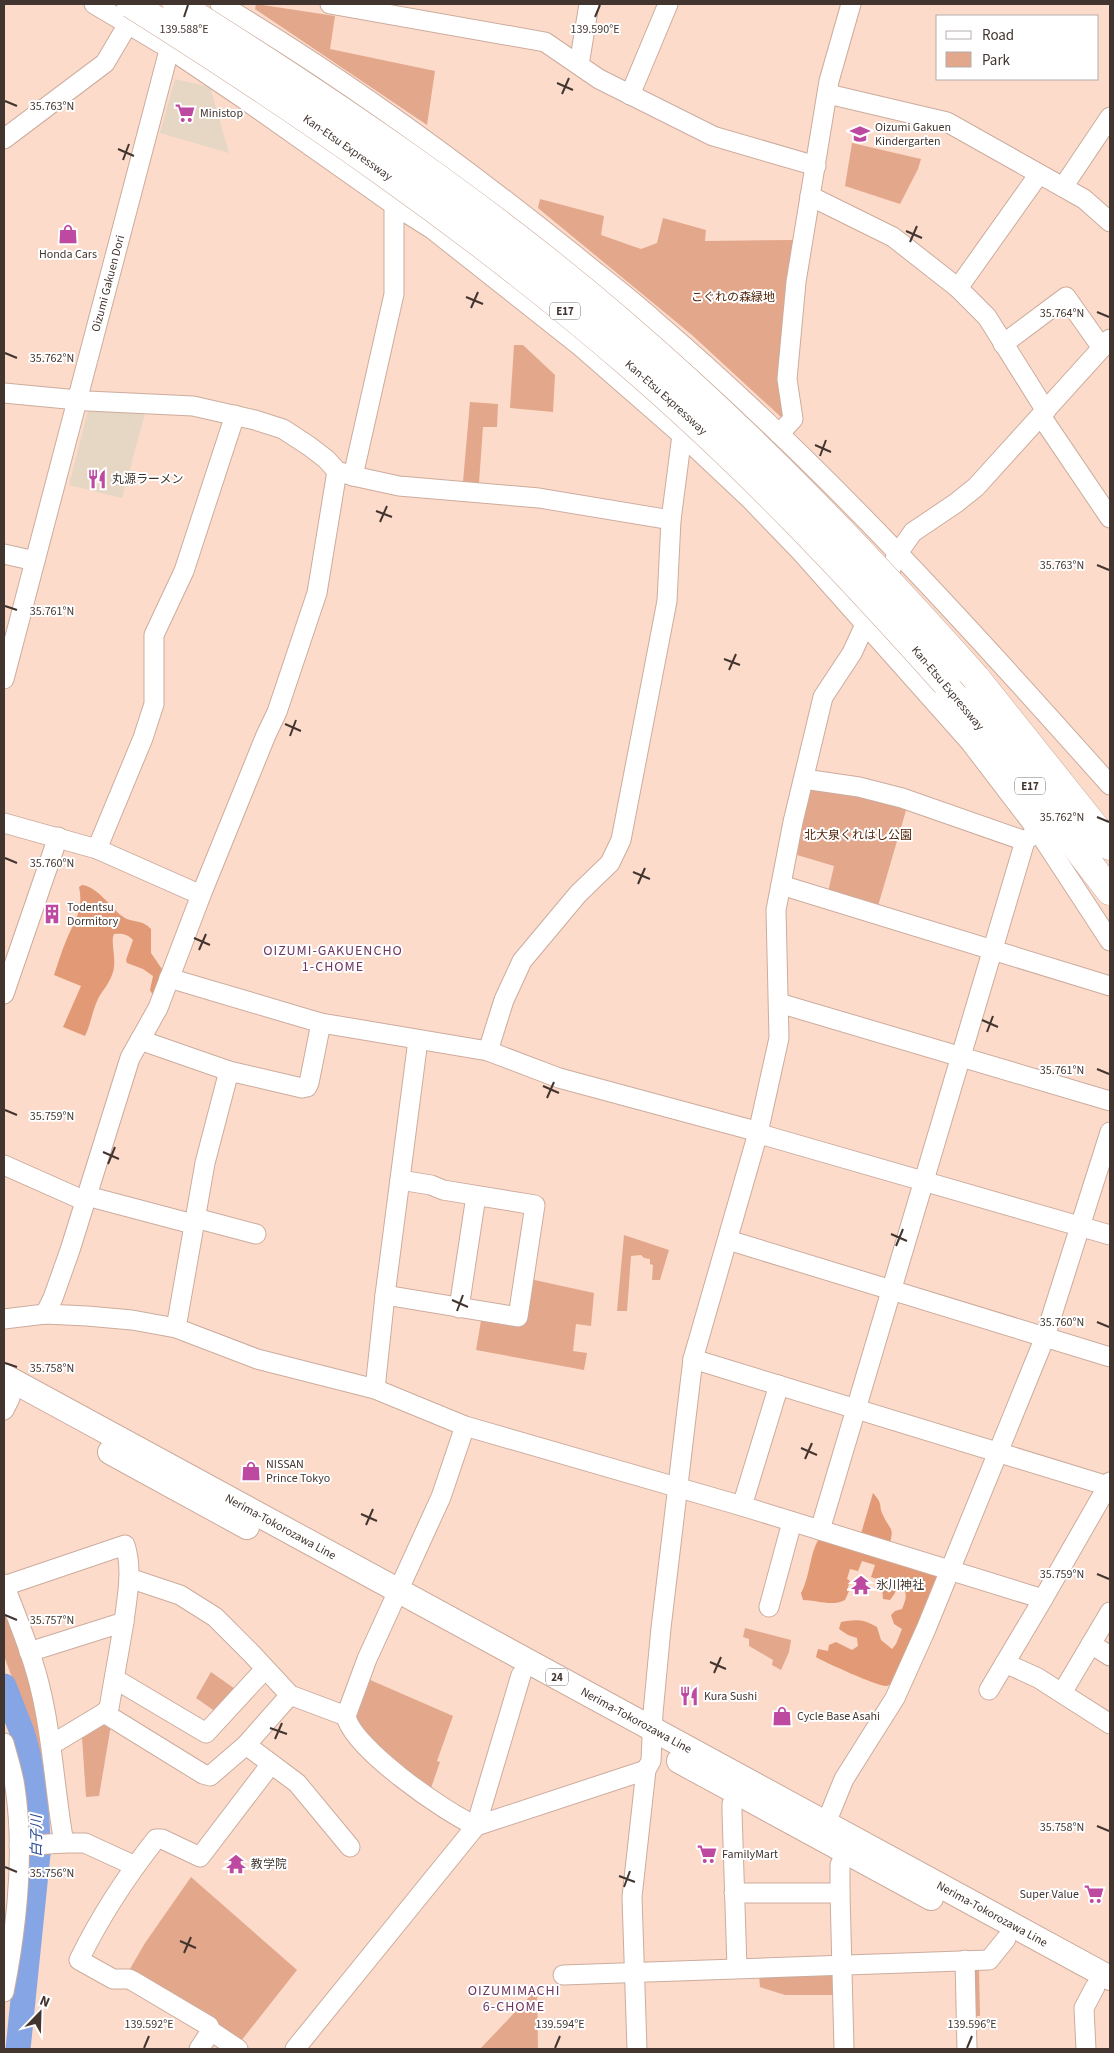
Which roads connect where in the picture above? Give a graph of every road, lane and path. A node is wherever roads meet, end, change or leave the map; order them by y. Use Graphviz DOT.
graph roads {
  1 [pos="94,4"];
  2 [pos="177,4"];
  3 [pos="182,4"];
  4 [pos="330,4"];
  5 [pos="589,4"];
  6 [pos="668,4"];
  7 [pos="850,4"];
  8 [pos="230,7"];
  9 [pos="130,14"];
  10 [pos="170,49"];
  11 [pos="579,65"];
  12 [pos="828,94"];
  13 [pos="630,95"];
  14 [pos="1110,117"];
  15 [pos="4,139"];
  16 [pos="816,166"];
  17 [pos="1039,174"];
  18 [pos="1063,187"];
  19 [pos="809,201"];
  20 [pos="394,205"];
  21 [pos="515,207"];
  22 [pos="1110,222"];
  23 [pos="473,262"];
  24 [pos="958,288"];
  25 [pos="1106,343"];
  26 [pos="1003,344"];
  27 [pos="4,393"];
  28 [pos="78,399"];
  29 [pos="1044,414"];
  30 [pos="235,415"];
  31 [pos="779,434"];
  32 [pos="682,435"];
  33 [pos="345,474"];
  34 [pos="1110,518"];
  35 [pos="671,520"];
  36 [pos="898,553"];
  37 [pos="4,554"];
  38 [pos="34,561"];
  39 [pos="865,625"];
  40 [pos="4,678"];
  41 [pos="976,678"];
  42 [pos="804,779"];
  43 [pos="1110,785"];
  44 [pos="1018,787"];
  45 [pos="1110,814"];
  46 [pos="4,823"];
  47 [pos="1031,836"];
  48 [pos="58,837"];
  49 [pos="1110,846"];
  50 [pos="97,849"];
  51 [pos="781,885"];
  52 [pos="1110,891"];
  53 [pos="201,895"];
  54 [pos="1110,907"];
  55 [pos="1110,941"];
  56 [pos="993,949"];
  57 [pos="169,978"];
  58 [pos="1110,986"];
  59 [pos="4,994"];
  60 [pos="779,1003"];
  61 [pos="321,1023"];
  62 [pos="140,1040"];
  63 [pos="418,1040"];
  64 [pos="488,1051"];
  65 [pos="961,1057"];
  66 [pos="229,1071"];
  67 [pos="1110,1101"];
  68 [pos="1110,1132"];
  69 [pos="758,1133"];
  70 [pos="4,1165"];
  71 [pos="400,1180"];
  72 [pos="923,1181"];
  73 [pos="476,1196"];
  74 [pos="86,1198"];
  75 [pos="195,1222"];
  76 [pos="1082,1226"];
  77 [pos="256,1234"];
  78 [pos="1110,1234"];
  79 [pos="728,1240"];
  80 [pos="891,1289"];
  81 [pos="385,1295"];
  82 [pos="459,1308"];
  83 [pos="45,1314"];
  84 [pos="4,1319"];
  85 [pos="176,1328"];
  86 [pos="1045,1337"];
  87 [pos="1110,1357"];
  88 [pos="693,1359"];
  89 [pos="779,1384"];
  90 [pos="375,1389"];
  91 [pos="5,1395"];
  92 [pos="856,1409"];
  93 [pos="465,1426"];
  94 [pos="998,1453"];
  95 [pos="1109,1484"];
  96 [pos="678,1488"];
  97 [pos="742,1506"];
  98 [pos="792,1522"];
  99 [pos="820,1530"];
  100 [pos="949,1569"];
  101 [pos="129,1578"];
  102 [pos="4,1585"];
  103 [pos="394,1597"];
  104 [pos="1043,1600"];
  105 [pos="769,1607"];
  106 [pos="1110,1612"];
  107 [pos="124,1622"];
  108 [pos="1091,1644"];
  109 [pos="29,1652"];
  110 [pos="1110,1656"];
  111 [pos="1005,1663"];
  112 [pos="264,1670"];
  113 [pos="521,1675"];
  114 [pos="115,1679"];
  115 [pos="989,1690"];
  116 [pos="1062,1693"];
  117 [pos="290,1695"];
  118 [pos="104,1713"];
  119 [pos="346,1716"];
  120 [pos="1110,1724"];
  121 [pos="652,1737"];
  122 [pos="4,1743"];
  123 [pos="51,1745"];
  124 [pos="246,1745"];
  125 [pos="271,1764"];
  126 [pos="646,1770"];
  127 [pos="737,1794"];
  128 [pos="826,1823"];
  129 [pos="476,1826"];
  130 [pos="56,1844"];
  131 [pos="23,1846"];
  132 [pos="350,1847"];
  133 [pos="846,1852"];
  134 [pos="135,1866"];
  135 [pos="734,1893"];
  136 [pos="840,1893"];
  137 [pos="1006,1939"];
  138 [pos="964,1960"];
  139 [pos="841,1965"];
  140 [pos="737,1968"];
  141 [pos="634,1972"];
  142 [pos="563,1974"];
  143 [pos="1105,1987"];
  144 [pos="4,1992"];
  145 [pos="211,2031"];
  146 [pos="199,2049"];
  147 [pos="238,2049"];
  148 [pos="295,2049"];
  149 [pos="637,2049"];
  150 [pos="844,2049"];
  151 [pos="967,2049"];
  152 [pos="1086,2049"];
  1 -- 9 [label="street"];
  2 -- 41 [label="highway, Kan-Etsu Expressway / E17, bridge"];
  3 -- 10 [label="street, Oizumi Gakuen Dori"];
  4 -- 11 [label="street"];
  5 -- 11 [label="street"];
  6 -- 13 [label="street"];
  7 -- 12 [label="street"];
  8 -- 21 [label="street"];
  9 -- 10 [label="street"];
  9 -- 15 [label="street"];
  9 -- 44 [label="highway, Kan-Etsu Expressway / E17, bridge"];
  10 -- 20 [label="street"];
  10 -- 28 [label="street, Oizumi Gakuen Dori"];
  11 -- 13 [label="street"];
  12 -- 16 [label="street"];
  12 -- 17 [label="street"];
  13 -- 16 [label="street"];
  14 -- 18 [label="street"];
  16 -- 19 [label="street"];
  17 -- 18 [label="street"];
  17 -- 24 [label="street"];
  18 -- 22 [label="street"];
  19 -- 24 [label="street"];
  19 -- 31 [label="street"];
  20 -- 23 [label="street"];
  20 -- 33 [label="street"];
  21 -- 23 [label="street"];
  21 -- 31 [label="street"];
  23 -- 32 [label="street"];
  24 -- 26 [label="street"];
  25 -- 26 [label="street"];
  25 -- 29 [label="street"];
  26 -- 29 [label="street"];
  27 -- 28 [label="street"];
  28 -- 30 [label="street"];
  28 -- 38 [label="street, Oizumi Gakuen Dori"];
  29 -- 34 [label="street"];
  29 -- 36 [label="street"];
  30 -- 33 [label="street"];
  30 -- 50 [label="street"];
  31 -- 36 [label="street"];
  32 -- 35 [label="street"];
  32 -- 39 [label="street"];
  33 -- 35 [label="street"];
  33 -- 53 [label="street"];
  35 -- 64 [label="street"];
  36 -- 39 [label="street"];
  36 -- 43 [label="street"];
  37 -- 38 [label="street"];
  38 -- 40 [label="street, Oizumi Gakuen Dori"];
  39 -- 42 [label="street"];
  39 -- 44 [label="street"];
  41 -- 45 [label="highway"];
  41 -- 49 [label="highway, Kan-Etsu Expressway / E17"];
  42 -- 47 [label="street"];
  42 -- 51 [label="street"];
  44 -- 47 [label="street"];
  44 -- 52 [label="highway, Kan-Etsu Expressway / E17"];
  44 -- 54 [label="highway"];
  46 -- 48 [label="street"];
  47 -- 55 [label="street"];
  47 -- 56 [label="street"];
  48 -- 50 [label="street"];
  48 -- 59 [label="street"];
  50 -- 53 [label="street"];
  51 -- 56 [label="street"];
  51 -- 60 [label="street"];
  53 -- 57 [label="street"];
  56 -- 58 [label="street"];
  56 -- 65 [label="street"];
  57 -- 61 [label="street"];
  57 -- 62 [label="street"];
  60 -- 65 [label="street"];
  60 -- 69 [label="street"];
  61 -- 63 [label="street"];
  61 -- 66 [label="street"];
  62 -- 66 [label="street"];
  62 -- 74 [label="street"];
  63 -- 64 [label="street"];
  63 -- 71 [label="street"];
  64 -- 69 [label="street"];
  65 -- 67 [label="street"];
  65 -- 72 [label="street"];
  66 -- 75 [label="street"];
  68 -- 76 [label="street"];
  69 -- 72 [label="street"];
  69 -- 79 [label="street"];
  70 -- 74 [label="street"];
  71 -- 73 [label="street"];
  71 -- 81 [label="street"];
  72 -- 76 [label="street"];
  72 -- 80 [label="street"];
  73 -- 82 [label="street"];
  73 -- 82 [label="street"];
  74 -- 75 [label="street"];
  74 -- 83 [label="street"];
  75 -- 77 [label="street"];
  75 -- 85 [label="street"];
  76 -- 78 [label="street"];
  76 -- 86 [label="street"];
  79 -- 80 [label="street"];
  79 -- 88 [label="street"];
  80 -- 86 [label="street"];
  80 -- 92 [label="street"];
  81 -- 82 [label="street"];
  81 -- 90 [label="street"];
  83 -- 84 [label="street"];
  83 -- 85 [label="street"];
  85 -- 90 [label="street"];
  86 -- 87 [label="street"];
  86 -- 94 [label="street"];
  88 -- 89 [label="street"];
  88 -- 96 [label="street"];
  89 -- 92 [label="street"];
  89 -- 97 [label="street"];
  90 -- 93 [label="street"];
  91 -- 103 [label="main road, Nerima-Tokorozawa Line / 24"];
  92 -- 94 [label="street"];
  92 -- 99 [label="street"];
  93 -- 96 [label="street"];
  93 -- 103 [label="street"];
  94 -- 95 [label="street"];
  94 -- 100 [label="street"];
  95 -- 104 [label="street"];
  96 -- 97 [label="street"];
  96 -- 121 [label="street"];
  97 -- 98 [label="street"];
  98 -- 99 [label="street"];
  98 -- 105 [label="street"];
  99 -- 100 [label="street"];
  100 -- 104 [label="street"];
  100 -- 128 [label="street"];
  101 -- 102 [label="street"];
  101 -- 107 [label="street"];
  101 -- 112 [label="street"];
  102 -- 109 [label="street"];
  103 -- 113 [label="main road, Nerima-Tokorozawa Line / 24"];
  103 -- 119 [label="street"];
  103 -- 121 [label="main road, Nerima-Tokorozawa Line / 24"];
  104 -- 111 [label="street"];
  106 -- 108 [label="street"];
  107 -- 109 [label="street"];
  107 -- 114 [label="street"];
  108 -- 110 [label="street"];
  108 -- 116 [label="street"];
  109 -- 123 [label="street"];
  111 -- 115 [label="street"];
  111 -- 116 [label="street"];
  112 -- 114 [label="street"];
  112 -- 117 [label="street"];
  113 -- 121 [label="main road, Nerima-Tokorozawa Line / 24"];
  113 -- 129 [label="street"];
  114 -- 118 [label="street"];
  116 -- 120 [label="street"];
  117 -- 119 [label="street"];
  117 -- 124 [label="street"];
  118 -- 123 [label="street"];
  118 -- 124 [label="street"];
  119 -- 129 [label="street"];
  121 -- 126 [label="street"];
  121 -- 127 [label="main road, Nerima-Tokorozawa Line / 24"];
  121 -- 128 [label="main road, Nerima-Tokorozawa Line / 24"];
  122 -- 131 [label="street"];
  123 -- 130 [label="street"];
  124 -- 125 [label="street"];
  125 -- 132 [label="street"];
  125 -- 134 [label="street"];
  126 -- 129 [label="street"];
  126 -- 141 [label="street"];
  127 -- 133 [label="main road, Nerima-Tokorozawa Line / 24"];
  127 -- 135 [label="street"];
  128 -- 143 [label="main road, Nerima-Tokorozawa Line / 24"];
  129 -- 148 [label="street"];
  130 -- 131 [label="street"];
  130 -- 134 [label="street"];
  131 -- 144 [label="street"];
  133 -- 136 [label="street"];
  133 -- 137 [label="main road, Nerima-Tokorozawa Line / 24"];
  134 -- 145 [label="street"];
  135 -- 136 [label="street"];
  135 -- 140 [label="street"];
  136 -- 139 [label="street"];
  137 -- 138 [label="street"];
  137 -- 143 [label="main road, Nerima-Tokorozawa Line / 24"];
  138 -- 139 [label="street"];
  138 -- 151 [label="street"];
  139 -- 140 [label="street"];
  139 -- 150 [label="street"];
  140 -- 141 [label="street"];
  141 -- 142 [label="street"];
  141 -- 149 [label="street"];
  143 -- 152 [label="street"];
  145 -- 146 [label="street"];
  145 -- 147 [label="street"];
}
